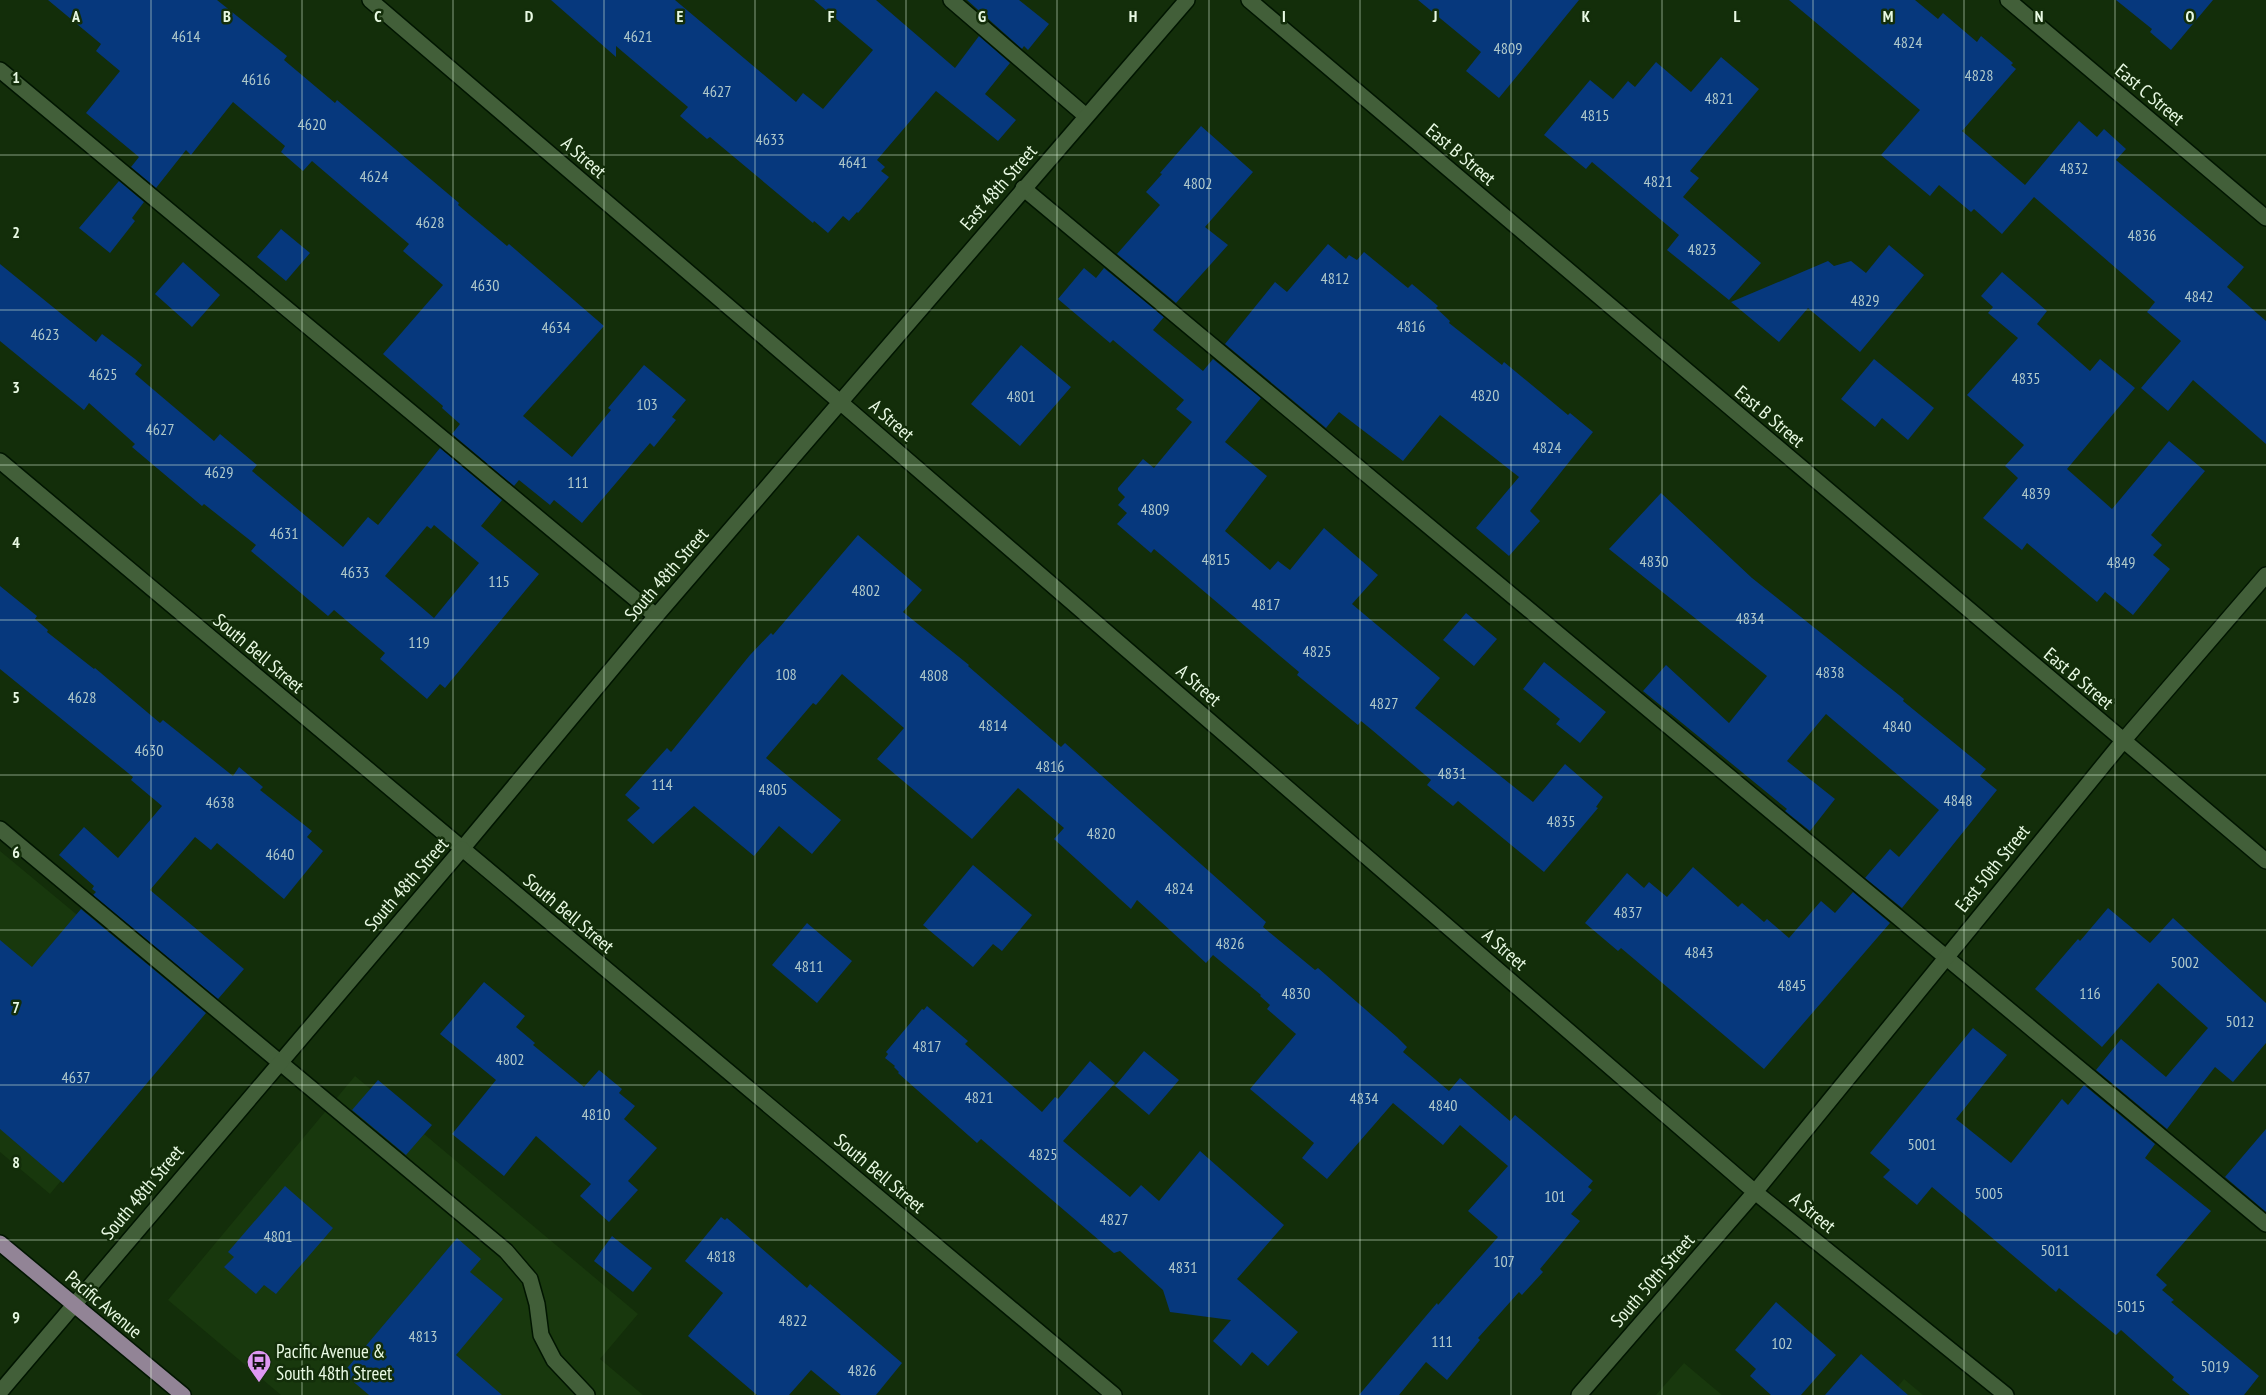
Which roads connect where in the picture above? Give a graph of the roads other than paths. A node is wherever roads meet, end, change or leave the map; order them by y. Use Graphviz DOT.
graph roads {
  1 [pos="370,0"];
  2 [pos="951,0"];
  3 [pos="1187,0"];
  4 [pos="1249,0"];
  5 [pos="2008,0"];
  6 [pos="0,70"];
  7 [pos="1086,116"];
  8 [pos="1023,188"];
  9 [pos="2266,218"];
  10 [pos="840,402"];
  11 [pos="0,461"];
  12 [pos="2266,575"];
  13 [pos="656,616"];
  14 [pos="2123,741"];
  15 [pos="0,829"];
  16 [pos="462,849"];
  17 [pos="2266,861"];
  18 [pos="1946,957"];
  19 [pos="279,1063"];
  20 [pos="1755,1192"];
  21 [pos="2266,1224"];
  22 [pos="0,1243"];
  23 [pos="73,1304"];
  24 [pos="0,1392"];
  25 [pos="183,1395"];
  26 [pos="587,1395"];
  27 [pos="1114,1395"];
  28 [pos="1579,1395"];
  29 [pos="2006,1395"];
  1 -- 10 [label="street, A Street"];
  2 -- 7 [label="street"];
  3 -- 7 [label="street, East 48th Street"];
  4 -- 14 [label="street, East B Street"];
  5 -- 9 [label="street, East C Street"];
  6 -- 13 [label="street"];
  7 -- 8 [label="street, East 48th Street"];
  8 -- 10 [label="street, East 48th Street"];
  8 -- 18 [label="street"];
  10 -- 13 [label="street, South 48th Street"];
  10 -- 20 [label="street, A Street"];
  11 -- 16 [label="street, South Bell Street"];
  12 -- 14 [label="street, East 50th Street"];
  13 -- 16 [label="street, South 48th Street"];
  14 -- 17 [label="street, East B Street"];
  14 -- 18 [label="street, East 50th Street"];
  15 -- 19 [label="street"];
  16 -- 19 [label="street, South 48th Street"];
  16 -- 27 [label="street, South Bell Street"];
  18 -- 20 [label="street, East 50th Street"];
  18 -- 21 [label="street"];
  19 -- 23 [label="street, South 48th Street"];
  19 -- 26 [label="street"];
  20 -- 28 [label="street, South 50th Street"];
  20 -- 29 [label="street, A Street"];
  22 -- 23 [label="main road, Pacific Avenue"];
  23 -- 24 [label="street, South 48th Street"];
  23 -- 25 [label="main road, Pacific Avenue"];
}
